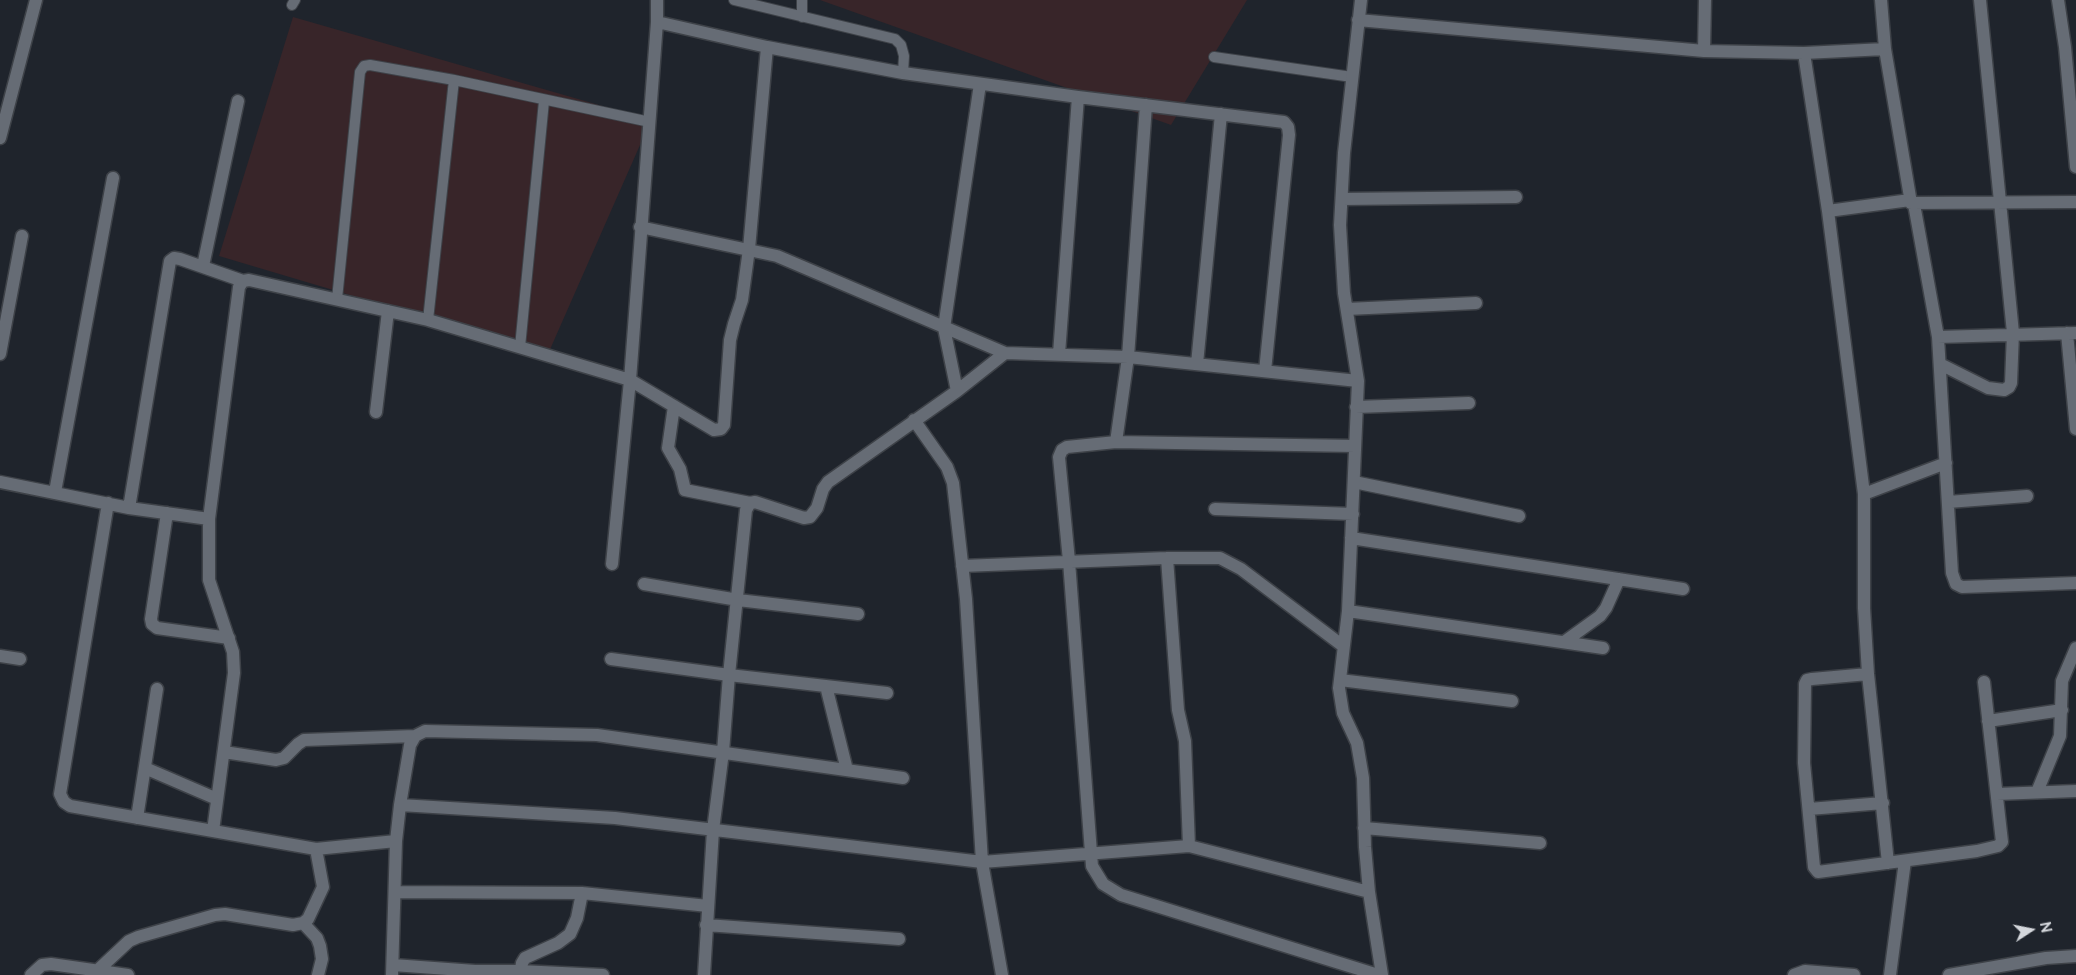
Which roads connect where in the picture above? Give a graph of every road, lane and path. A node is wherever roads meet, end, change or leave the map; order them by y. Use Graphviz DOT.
graph roads {
  1 [pos="36,0"];
  2 [pos="657,0"];
  3 [pos="734,0"];
  4 [pos="802,0"];
  5 [pos="1361,0"];
  6 [pos="1704,0"];
  7 [pos="1881,0"];
  8 [pos="1980,0"];
  9 [pos="2058,0"];
  10 [pos="802,17"];
  11 [pos="1358,20"];
  12 [pos="657,22"];
  13 [pos="2070,46"];
  14 [pos="767,47"];
  15 [pos="1885,49"];
  16 [pos="1704,51"];
  17 [pos="1804,53"];
  18 [pos="1214,57"];
  19 [pos="902,73"];
  20 [pos="1352,77"];
  21 [pos="454,80"];
  22 [pos="980,84"];
  23 [pos="1078,97"];
  24 [pos="544,100"];
  25 [pos="238,101"];
  26 [pos="1146,106"];
  27 [pos="1221,114"];
  28 [pos="650,122"];
  29 [pos="2074,125"];
  30 [pos="0,138"];
  31 [pos="2076,167"];
  32 [pos="113,178"];
  33 [pos="1516,197"];
  34 [pos="1342,199"];
  35 [pos="1912,202"];
  36 [pos="2076,202"];
  37 [pos="1999,203"];
  38 [pos="1828,211"];
  39 [pos="640,227"];
  40 [pos="22,236"];
  41 [pos="749,249"];
  42 [pos="203,266"];
  43 [pos="243,281"];
  44 [pos="337,299"];
  45 [pos="1476,303"];
  46 [pos="4,305"];
  47 [pos="1347,309"];
  48 [pos="388,311"];
  49 [pos="428,320"];
  50 [pos="944,328"];
  51 [pos="2013,333"];
  52 [pos="2072,333"];
  53 [pos="1938,337"];
  54 [pos="520,347"];
  55 [pos="1005,353"];
  56 [pos="0,354"];
  57 [pos="1059,354"];
  58 [pos="1128,357"];
  59 [pos="1197,364"];
  60 [pos="1940,364"];
  61 [pos="1265,371"];
  62 [pos="630,380"];
  63 [pos="1358,381"];
  64 [pos="957,392"];
  65 [pos="1468,403"];
  66 [pos="674,406"];
  67 [pos="1356,408"];
  68 [pos="376,412"];
  69 [pos="914,420"];
  70 [pos="2076,429"];
  71 [pos="1116,442"];
  72 [pos="1355,446"];
  73 [pos="1946,463"];
  74 [pos="0,482"];
  75 [pos="1354,482"];
  76 [pos="55,492"];
  77 [pos="1864,494"];
  78 [pos="2027,496"];
  79 [pos="1948,502"];
  80 [pos="108,503"];
  81 [pos="750,503"];
  82 [pos="129,508"];
  83 [pos="1215,509"];
  84 [pos="167,513"];
  85 [pos="1353,514"];
  86 [pos="1519,516"];
  87 [pos="209,518"];
  88 [pos="1351,538"];
  89 [pos="1167,558"];
  90 [pos="1069,561"];
  91 [pos="612,564"];
  92 [pos="962,566"];
  93 [pos="1619,579"];
  94 [pos="2076,583"];
  95 [pos="644,584"];
  96 [pos="1683,589"];
  97 [pos="738,600"];
  98 [pos="1348,611"];
  99 [pos="858,614"];
  100 [pos="229,638"];
  101 [pos="1564,642"];
  102 [pos="1343,646"];
  103 [pos="1602,648"];
  104 [pos="2076,648"];
  105 [pos="0,656"];
  106 [pos="20,659"];
  107 [pos="611,659"];
  108 [pos="1868,674"];
  109 [pos="729,675"];
  110 [pos="1340,680"];
  111 [pos="1984,682"];
  112 [pos="826,686"];
  113 [pos="157,689"];
  114 [pos="887,693"];
  115 [pos="1512,701"];
  116 [pos="2062,710"];
  117 [pos="1988,721"];
  118 [pos="415,736"];
  119 [pos="224,752"];
  120 [pos="723,752"];
  121 [pos="145,768"];
  122 [pos="847,770"];
  123 [pos="902,778"];
  124 [pos="2076,790"];
  125 [pos="2037,792"];
  126 [pos="1997,794"];
  127 [pos="218,799"];
  128 [pos="1882,803"];
  129 [pos="400,805"];
  130 [pos="1808,809"];
  131 [pos="137,818"];
  132 [pos="1364,828"];
  133 [pos="713,830"];
  134 [pos="214,831"];
  135 [pos="396,841"];
  136 [pos="1540,843"];
  137 [pos="1189,846"];
  138 [pos="316,849"];
  139 [pos="1091,854"];
  140 [pos="1905,861"];
  141 [pos="982,862"];
  142 [pos="1888,863"];
  143 [pos="395,892"];
  144 [pos="1369,892"];
  145 [pos="582,893"];
  146 [pos="708,906"];
  147 [pos="302,923"];
  148 [pos="706,925"];
  149 [pos="899,939"];
  150 [pos="2076,956"];
  151 [pos="98,970"];
  152 [pos="393,970"];
  153 [pos="520,973"];
  154 [pos="31,975"];
  155 [pos="128,975"];
  156 [pos="318,975"];
  157 [pos="602,975"];
  158 [pos="704,975"];
  159 [pos="1002,975"];
  160 [pos="1378,975"];
  161 [pos="1382,975"];
  162 [pos="1794,975"];
  163 [pos="1854,975"];
  164 [pos="1890,975"];
  165 [pos="1949,975"];
  1 -- 30 [label="street"];
  2 -- 12 [label="street"];
  3 -- 10 [label="lane"];
  4 -- 10 [label="lane"];
  5 -- 11 [label="street"];
  6 -- 16 [label="street"];
  7 -- 15 [label="street"];
  8 -- 37 [label="street"];
  9 -- 13 [label="street"];
  10 -- 19 [label="lane"];
  11 -- 16 [label="street"];
  11 -- 20 [label="street"];
  12 -- 14 [label="street"];
  12 -- 28 [label="street"];
  13 -- 29 [label="street"];
  14 -- 19 [label="street"];
  14 -- 41 [label="street"];
  15 -- 17 [label="street"];
  15 -- 35 [label="street"];
  16 -- 17 [label="street"];
  17 -- 38 [label="street"];
  18 -- 20 [label="lane"];
  19 -- 22 [label="street"];
  20 -- 34 [label="street"];
  21 -- 24 [label="lane"];
  21 -- 44 [label="lane"];
  21 -- 49 [label="lane"];
  22 -- 23 [label="street"];
  22 -- 50 [label="street"];
  23 -- 26 [label="street"];
  23 -- 57 [label="street"];
  24 -- 28 [label="lane"];
  24 -- 54 [label="lane"];
  25 -- 42 [label="street"];
  26 -- 27 [label="street"];
  26 -- 58 [label="street"];
  27 -- 59 [label="street"];
  27 -- 61 [label="street"];
  28 -- 39 [label="street"];
  29 -- 31 [label="street"];
  32 -- 76 [label="street"];
  33 -- 34 [label="street"];
  34 -- 47 [label="street"];
  35 -- 37 [label="street"];
  35 -- 38 [label="street"];
  35 -- 53 [label="street"];
  36 -- 37 [label="street"];
  37 -- 51 [label="street"];
  38 -- 77 [label="street"];
  39 -- 41 [label="street"];
  39 -- 62 [label="street"];
  40 -- 46 [label="street"];
  41 -- 50 [label="street"];
  41 -- 66 [label="street"];
  42 -- 43 [label="street"];
  42 -- 82 [label="street"];
  43 -- 44 [label="street"];
  43 -- 87 [label="street"];
  44 -- 48 [label="street"];
  45 -- 47 [label="street"];
  46 -- 56 [label="street"];
  47 -- 63 [label="street"];
  48 -- 49 [label="street"];
  48 -- 68 [label="street"];
  49 -- 54 [label="street"];
  50 -- 55 [label="street"];
  50 -- 64 [label="street"];
  51 -- 52 [label="street"];
  51 -- 53 [label="street"];
  51 -- 60 [label="street"];
  52 -- 70 [label="street"];
  53 -- 60 [label="street"];
  54 -- 62 [label="street"];
  55 -- 57 [label="street"];
  55 -- 64 [label="street"];
  57 -- 58 [label="street"];
  58 -- 59 [label="street"];
  58 -- 71 [label="street"];
  59 -- 61 [label="street"];
  60 -- 73 [label="street"];
  61 -- 63 [label="street"];
  62 -- 66 [label="street"];
  62 -- 91 [label="street"];
  63 -- 67 [label="street"];
  64 -- 69 [label="street"];
  65 -- 67 [label="street"];
  66 -- 81 [label="street"];
  67 -- 72 [label="street"];
  69 -- 81 [label="street"];
  69 -- 92 [label="street"];
  71 -- 72 [label="street"];
  71 -- 90 [label="street"];
  72 -- 75 [label="street"];
  73 -- 77 [label="street"];
  73 -- 79 [label="street"];
  74 -- 76 [label="street"];
  75 -- 85 [label="street"];
  75 -- 86 [label="street"];
  76 -- 80 [label="street"];
  77 -- 108 [label="street"];
  78 -- 79 [label="street"];
  79 -- 94 [label="street"];
  80 -- 82 [label="street"];
  80 -- 131 [label="street"];
  81 -- 97 [label="street"];
  82 -- 84 [label="street"];
  83 -- 85 [label="street"];
  84 -- 87 [label="street"];
  84 -- 100 [label="street"];
  85 -- 88 [label="street"];
  87 -- 100 [label="street"];
  88 -- 93 [label="street"];
  88 -- 98 [label="street"];
  89 -- 90 [label="street"];
  89 -- 102 [label="street"];
  89 -- 137 [label="street"];
  90 -- 92 [label="street"];
  90 -- 139 [label="street"];
  92 -- 141 [label="street"];
  93 -- 96 [label="street"];
  93 -- 101 [label="street"];
  95 -- 97 [label="street"];
  97 -- 99 [label="street"];
  97 -- 109 [label="street"];
  98 -- 101 [label="street"];
  98 -- 102 [label="street"];
  100 -- 119 [label="street"];
  101 -- 103 [label="street"];
  102 -- 110 [label="street"];
  104 -- 116 [label="street"];
  105 -- 106 [label="street"];
  107 -- 109 [label="street"];
  108 -- 128 [label="street"];
  108 -- 130 [label="street"];
  109 -- 112 [label="street"];
  109 -- 120 [label="street"];
  110 -- 115 [label="street"];
  110 -- 132 [label="street"];
  111 -- 117 [label="street"];
  112 -- 114 [label="street"];
  112 -- 122 [label="street"];
  113 -- 121 [label="street"];
  116 -- 117 [label="street"];
  116 -- 125 [label="street"];
  117 -- 126 [label="street"];
  118 -- 119 [label="street"];
  118 -- 120 [label="street"];
  118 -- 129 [label="street"];
  119 -- 127 [label="street"];
  120 -- 122 [label="street"];
  120 -- 133 [label="street"];
  121 -- 127 [label="street"];
  121 -- 131 [label="street"];
  122 -- 123 [label="street"];
  124 -- 125 [label="street"];
  125 -- 126 [label="street"];
  126 -- 140 [label="street"];
  127 -- 134 [label="street"];
  128 -- 130 [label="street"];
  128 -- 142 [label="street"];
  129 -- 133 [label="street"];
  129 -- 135 [label="street"];
  130 -- 142 [label="street"];
  131 -- 134 [label="street"];
  132 -- 136 [label="street"];
  132 -- 144 [label="street"];
  133 -- 141 [label="street"];
  133 -- 146 [label="street"];
  134 -- 138 [label="street"];
  135 -- 138 [label="street"];
  135 -- 143 [label="street"];
  137 -- 139 [label="street"];
  137 -- 144 [label="street"];
  138 -- 147 [label="street"];
  139 -- 141 [label="street"];
  139 -- 160 [label="street"];
  140 -- 142 [label="street"];
  140 -- 164 [label="street"];
  141 -- 159 [label="street"];
  143 -- 145 [label="street"];
  143 -- 152 [label="street"];
  144 -- 161 [label="street"];
  145 -- 146 [label="street"];
  145 -- 153 [label="street"];
  146 -- 148 [label="street"];
  147 -- 151 [label="street"];
  147 -- 156 [label="street"];
  148 -- 149 [label="street"];
  148 -- 158 [label="street"];
  150 -- 165 [label="street"];
  151 -- 154 [label="street"];
  151 -- 155 [label="street"];
  152 -- 153 [label="street"];
  153 -- 157 [label="street"];
  162 -- 163 [label="street"];
}
